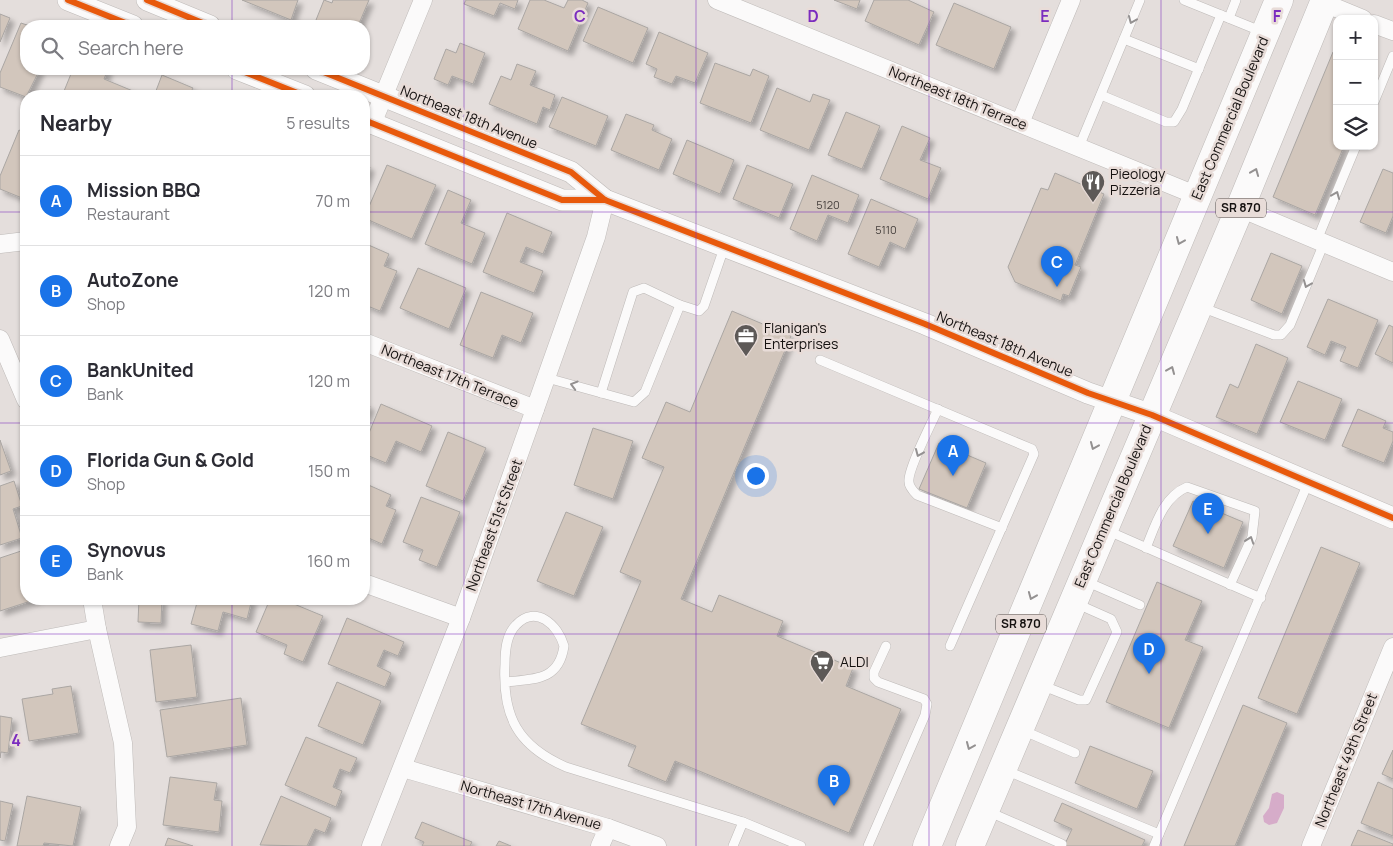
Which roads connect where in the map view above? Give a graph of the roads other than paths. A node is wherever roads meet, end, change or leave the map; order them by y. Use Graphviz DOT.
graph roads {
  1 [pos="68,0"];
  2 [pos="147,0"];
  3 [pos="423,0"];
  4 [pos="717,0"];
  5 [pos="1070,0"];
  6 [pos="1140,0"];
  7 [pos="1184,0"];
  8 [pos="1236,0"];
  9 [pos="1279,0"];
  10 [pos="1324,1"];
  11 [pos="1354,15"];
  12 [pos="1225,17"];
  13 [pos="118,20"];
  14 [pos="195,20"];
  15 [pos="1378,25"];
  16 [pos="1393,31"];
  17 [pos="1266,33"];
  18 [pos="1124,39"];
  19 [pos="1393,56"];
  20 [pos="1199,70"];
  21 [pos="252,75"];
  22 [pos="331,75"];
  23 [pos="290,90"];
  24 [pos="368,90"];
  25 [pos="370,91"];
  26 [pos="1378,92"];
  27 [pos="1101,95"];
  28 [pos="383,96"];
  29 [pos="370,119"];
  30 [pos="370,123"];
  31 [pos="1020,123"];
  32 [pos="1079,147"];
  33 [pos="1354,150"];
  34 [pos="1198,196"];
  35 [pos="605,200"];
  36 [pos="1240,208"];
  37 [pos="20,242"];
  38 [pos="1320,242"];
  39 [pos="0,244"];
  40 [pos="725,245"];
  41 [pos="1393,272"];
  42 [pos="680,305"];
  43 [pos="1199,306"];
  44 [pos="0,339"];
  45 [pos="370,344"];
  46 [pos="820,360"];
  47 [pos="547,378"];
  48 [pos="20,386"];
  49 [pos="601,393"];
  50 [pos="1113,401"];
  51 [pos="938,408"];
  52 [pos="535,409"];
  53 [pos="1152,414"];
  54 [pos="1308,483"];
  55 [pos="1393,518"];
  56 [pos="1002,528"];
  57 [pos="1103,529"];
  58 [pos="1146,548"];
  59 [pos="1230,584"];
  60 [pos="370,585"];
  61 [pos="1077,591"];
  62 [pos="1261,598"];
  63 [pos="93,605"];
  64 [pos="1140,605"];
  65 [pos="461,618"];
  66 [pos="97,629"];
  67 [pos="886,646"];
  68 [pos="950,646"];
  69 [pos="1393,647"];
  70 [pos="0,648"];
  71 [pos="505,682"];
  72 [pos="1038,684"];
  73 [pos="1019,729"];
  74 [pos="1075,753"];
  75 [pos="403,768"];
  76 [pos="1002,768"];
  77 [pos="985,810"];
  78 [pos="744,822"];
  79 [pos="608,828"];
  80 [pos="1159,834"];
  81 [pos="1062,844"];
  82 [pos="119,846"];
  83 [pos="371,846"];
  84 [pos="600,846"];
  85 [pos="658,846"];
  86 [pos="733,846"];
  87 [pos="801,846"];
  88 [pos="868,846"];
  89 [pos="927,846"];
  90 [pos="970,846"];
  91 [pos="1154,846"];
  92 [pos="1311,846"];
  1 -- 13 [label="street"];
  2 -- 14 [label="street"];
  3 -- 28 [label="street"];
  4 -- 31 [label="street, Northeast 18th Terrace"];
  5 -- 31 [label="street"];
  6 -- 18 [label="lane, one-way"];
  7 -- 12 [label="lane"];
  8 -- 12 [label="lane"];
  9 -- 17 [label="main road, East Commercial Boulevard / SR 870"];
  10 -- 11 [label="street"];
  36 -- 10 [label="main road, East Commercial Boulevard / SR 870, one-way"];
  12 -- 17 [label="lane"];
  12 -- 20 [label="lane"];
  15 -- 16 [label="street"];
  17 -- 34 [label="main road, East Commercial Boulevard / SR 870"];
  18 -- 20 [label="lane"];
  18 -- 27 [label="lane"];
  19 -- 26 [label="lane"];
  20 -- 27 [label="lane"];
  21 -- 23 [label="street"];
  22 -- 24 [label="street, Northeast 18th Avenue"];
  25 -- 28 [label="street, Northeast 18th Avenue"];
  27 -- 32 [label="lane"];
  28 -- 29 [label="street"];
  28 -- 35 [label="street, Northeast 18th Avenue"];
  30 -- 35 [label="street, Northeast 18th Avenue"];
  31 -- 32 [label="street, Northeast 18th Terrace"];
  32 -- 34 [label="street, Northeast 18th Terrace"];
  38 -- 33 [label="lane, one-way"];
  34 -- 50 [label="main road, East Commercial Boulevard / SR 870, one-way"];
  35 -- 40 [label="street, Northeast 18th Avenue"];
  35 -- 47 [label="street, Northeast 51st Street"];
  36 -- 38 [label="street"];
  36 -- 43 [label="main road, East Commercial Boulevard / SR 870"];
  37 -- 39 [label="street"];
  38 -- 41 [label="street"];
  38 -- 43 [label="lane, one-way"];
  40 -- 42 [label="lane"];
  40 -- 50 [label="street, Northeast 18th Avenue"];
  42 -- 49 [label="lane"];
  42 -- 49 [label="lane"];
  53 -- 43 [label="main road, East Commercial Boulevard / SR 870, one-way"];
  44 -- 48 [label="street"];
  45 -- 52 [label="street, Northeast 17th Terrace"];
  46 -- 51 [label="lane"];
  49 -- 47 [label="lane, one-way"];
  47 -- 52 [label="street, Northeast 51st Street"];
  50 -- 53 [label="street, Northeast 18th Avenue"];
  50 -- 89 [label="main road, East Commercial Boulevard / SR 870, one-way"];
  51 -- 56 [label="lane, one-way"];
  51 -- 56 [label="lane"];
  52 -- 65 [label="street, Northeast 51st Street"];
  53 -- 54 [label="street, Northeast 18th Avenue"];
  53 -- 57 [label="main road, East Commercial Boulevard / SR 870"];
  54 -- 55 [label="street, Northeast 18th Avenue"];
  54 -- 62 [label="lane"];
  56 -- 68 [label="lane"];
  57 -- 58 [label="lane"];
  57 -- 61 [label="main road, East Commercial Boulevard / SR 870"];
  58 -- 59 [label="lane"];
  59 -- 58 [label="lane, one-way"];
  59 -- 62 [label="lane"];
  60 -- 65 [label="street"];
  61 -- 64 [label="lane"];
  61 -- 72 [label="main road, East Commercial Boulevard / SR 870"];
  61 -- 72 [label="lane"];
  62 -- 80 [label="lane"];
  63 -- 66 [label="street"];
  65 -- 75 [label="street, Northeast 51st Street"];
  66 -- 70 [label="street"];
  66 -- 82 [label="street"];
  67 -- 88 [label="lane"];
  69 -- 92 [label="street, Northeast 49th Street"];
  71 -- 71 [label="lane"];
  71 -- 78 [label="lane"];
  72 -- 73 [label="main road, East Commercial Boulevard / SR 870"];
  73 -- 74 [label="lane"];
  73 -- 76 [label="main road, East Commercial Boulevard / SR 870"];
  75 -- 79 [label="street, Northeast 17th Avenue"];
  75 -- 83 [label="street, Northeast 51st Street"];
  76 -- 77 [label="main road, East Commercial Boulevard / SR 870"];
  76 -- 80 [label="lane"];
  77 -- 81 [label="lane"];
  77 -- 90 [label="main road, East Commercial Boulevard / SR 870"];
  78 -- 86 [label="lane"];
  78 -- 87 [label="lane"];
  79 -- 84 [label="street"];
  79 -- 85 [label="street, Northeast 17th Avenue"];
  80 -- 91 [label="lane"];
}
